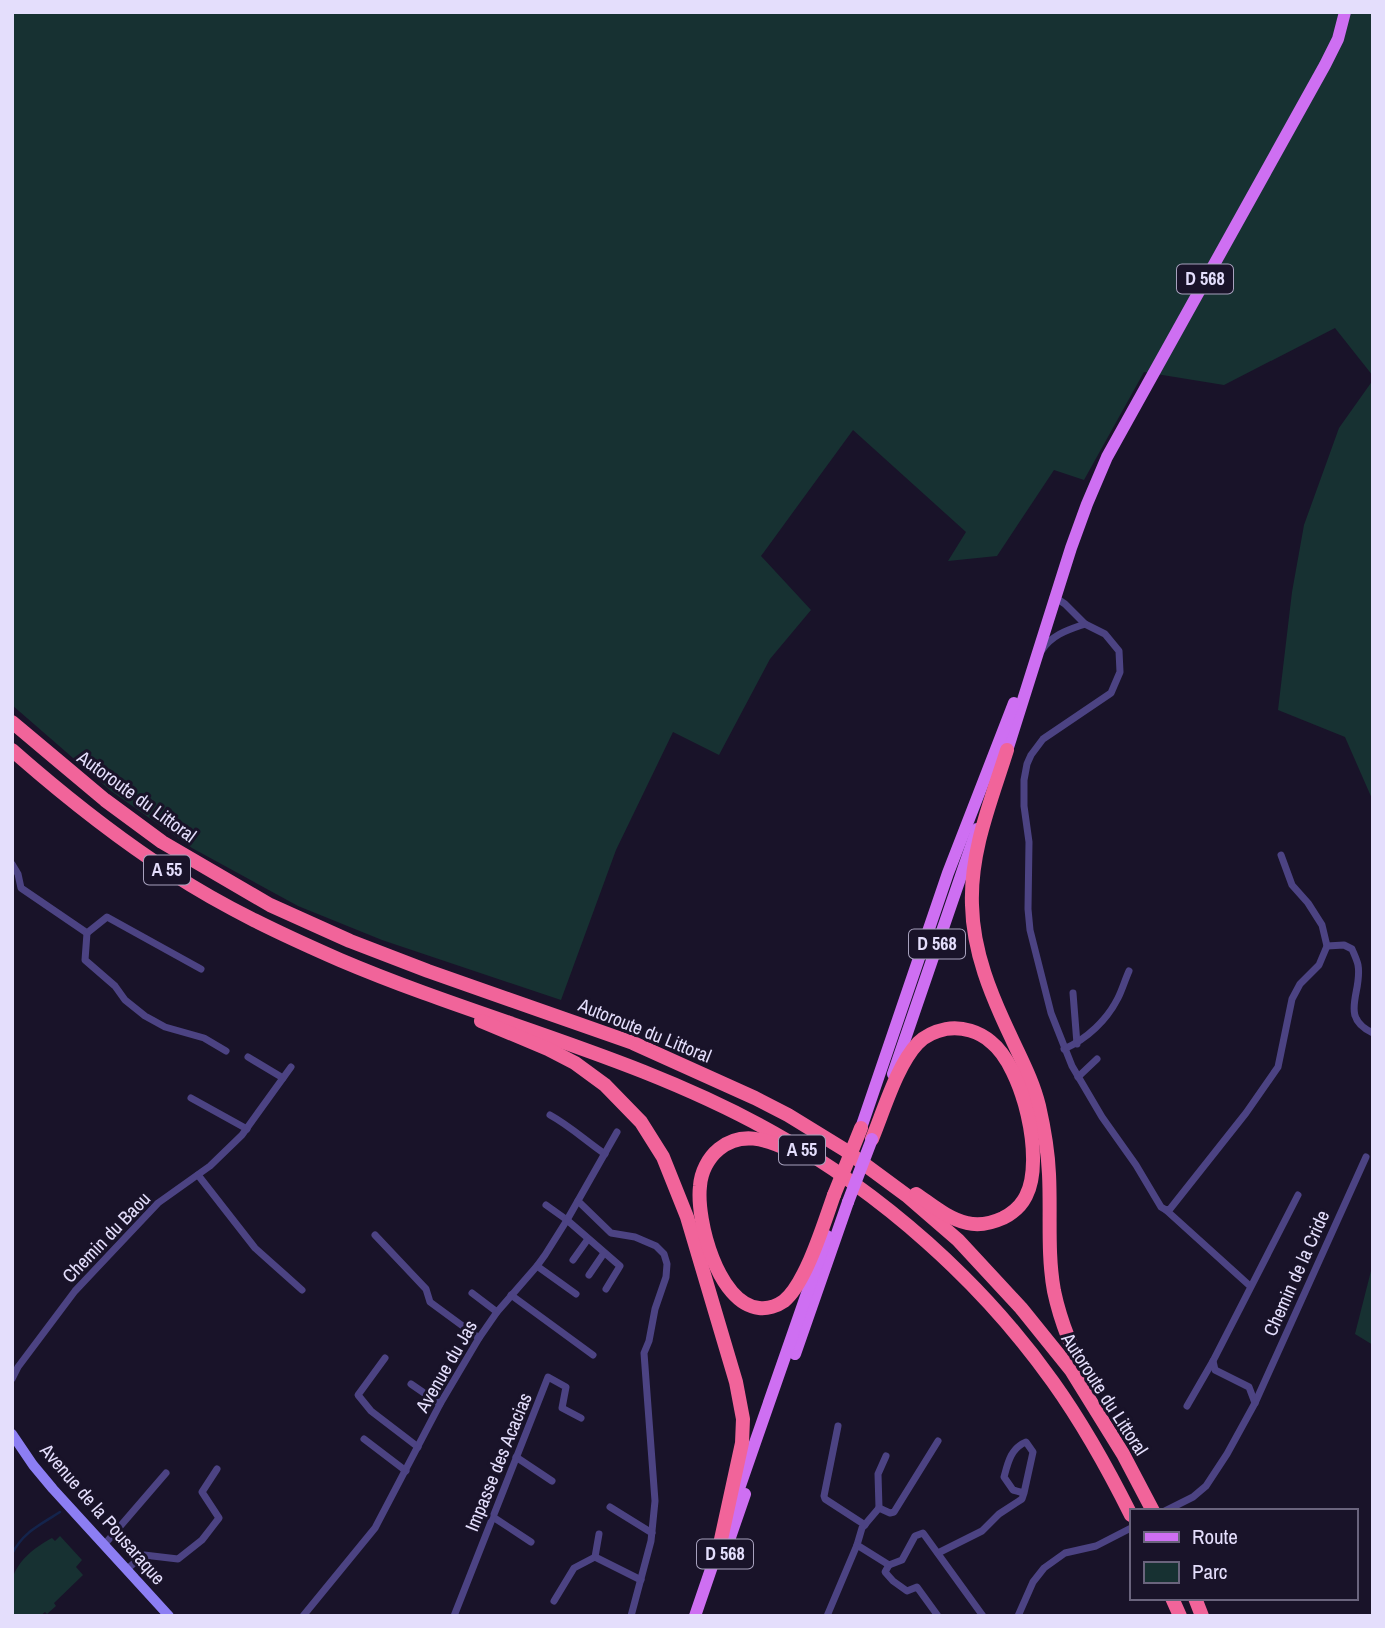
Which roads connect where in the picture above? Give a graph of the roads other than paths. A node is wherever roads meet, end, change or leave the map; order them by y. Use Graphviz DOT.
graph roads {
  1 [pos="1345,12"];
  2 [pos="1050,608"];
  3 [pos="1085,624"];
  4 [pos="1064,631"];
  5 [pos="1038,656"];
  6 [pos="12,722"];
  7 [pos="1007,750"];
  8 [pos="12,751"];
  9 [pos="1281,855"];
  10 [pos="12,864"];
  11 [pos="87,933"];
  12 [pos="1327,946"];
  13 [pos="342,961"];
  14 [pos="201,969"];
  15 [pos="1129,971"];
  16 [pos="1073,993"];
  17 [pos="1373,1033"];
  18 [pos="633,1043"];
  19 [pos="1077,1044"];
  20 [pos="1065,1049"];
  21 [pos="226,1051"];
  22 [pos="248,1057"];
  23 [pos="1097,1059"];
  24 [pos="291,1067"];
  25 [pos="1078,1077"];
  26 [pos="283,1078"];
  27 [pos="191,1098"];
  28 [pos="551,1115"];
  29 [pos="862,1124"];
  30 [pos="247,1129"];
  31 [pos="617,1132"];
  32 [pos="872,1139"];
  33 [pos="605,1154"];
  34 [pos="1366,1157"];
  35 [pos="198,1175"];
  36 [pos="1298,1195"];
  37 [pos="841,1198"];
  38 [pos="578,1201"];
  39 [pos="546,1205"];
  40 [pos="1166,1210"];
  41 [pos="567,1220"];
  42 [pos="375,1235"];
  43 [pos="587,1239"];
  44 [pos="604,1253"];
  45 [pos="573,1260"];
  46 [pos="537,1266"];
  47 [pos="589,1275"];
  48 [pos="1250,1286"];
  49 [pos="606,1289"];
  50 [pos="302,1290"];
  51 [pos="472,1293"];
  52 [pos="576,1294"];
  53 [pos="512,1295"];
  54 [pos="995,1311"];
  55 [pos="497,1312"];
  56 [pos="479,1338"];
  57 [pos="593,1355"];
  58 [pos="385,1358"];
  59 [pos="1213,1361"];
  60 [pos="12,1379"];
  61 [pos="411,1384"];
  62 [pos="1255,1403"];
  63 [pos="440,1404"];
  64 [pos="1187,1406"];
  65 [pos="580,1418"];
  66 [pos="838,1426"];
  67 [pos="12,1434"];
  68 [pos="364,1439"];
  69 [pos="938,1441"];
  70 [pos="418,1447"];
  71 [pos="886,1456"];
  72 [pos="516,1457"];
  73 [pos="217,1469"];
  74 [pos="406,1471"];
  75 [pos="166,1473"];
  76 [pos="552,1481"];
  77 [pos="1024,1493"];
  78 [pos="610,1507"];
  79 [pos="878,1508"];
  80 [pos="1152,1509"];
  81 [pos="1161,1509"];
  82 [pos="1166,1509"];
  83 [pos="1130,1513"];
  84 [pos="493,1517"];
  85 [pos="865,1525"];
  86 [pos="1130,1528"];
  87 [pos="652,1533"];
  88 [pos="599,1534"];
  89 [pos="531,1542"];
  90 [pos="720,1544"];
  91 [pos="104,1545"];
  92 [pos="857,1545"];
  93 [pos="938,1553"];
  94 [pos="595,1558"];
  95 [pos="889,1565"];
  96 [pos="127,1569"];
  97 [pos="641,1580"];
  98 [pos="1173,1600"];
  99 [pos="1197,1600"];
  100 [pos="554,1601"];
  101 [pos="169,1616"];
  102 [pos="303,1616"];
  103 [pos="453,1616"];
  104 [pos="631,1616"];
  105 [pos="695,1616"];
  106 [pos="703,1616"];
  107 [pos="827,1616"];
  108 [pos="938,1616"];
  109 [pos="983,1616"];
  110 [pos="1018,1616"];
  111 [pos="1180,1616"];
  112 [pos="1204,1616"];
  1 -- 2 [label="main road, D 568"];
  2 -- 3 [label="street"];
  2 -- 4 [label="street"];
  2 -- 5 [label="main road, D 568"];
  2 -- 29 [label="main road, D 568"];
  3 -- 4 [label="street"];
  3 -- 20 [label="street"];
  4 -- 5 [label="street"];
  5 -- 7 [label="main road, D 568"];
  6 -- 18 [label="highway, Autoroute du Littoral / A 55"];
  7 -- 32 [label="main road, D 568"];
  7 -- 81 [label="highway"];
  8 -- 13 [label="highway, Autoroute du Littoral / A 55"];
  9 -- 12 [label="street"];
  10 -- 11 [label="street"];
  11 -- 14 [label="street"];
  11 -- 21 [label="street"];
  12 -- 17 [label="street"];
  12 -- 40 [label="street"];
  13 -- 54 [label="highway, Autoroute du Littoral / A 55"];
  13 -- 90 [label="highway"];
  15 -- 19 [label="street"];
  16 -- 19 [label="street"];
  18 -- 32 [label="highway"];
  18 -- 80 [label="highway, Autoroute du Littoral / A 55"];
  19 -- 20 [label="street"];
  20 -- 25 [label="street"];
  22 -- 26 [label="street"];
  23 -- 25 [label="street"];
  24 -- 26 [label="street, Chemin du Baou"];
  25 -- 40 [label="street"];
  26 -- 30 [label="street, Chemin du Baou"];
  27 -- 30 [label="street"];
  28 -- 33 [label="street"];
  29 -- 37 [label="highway, bridge"];
  30 -- 35 [label="street, Chemin du Baou"];
  31 -- 33 [label="street, Avenue du Jas"];
  32 -- 37 [label="main road, D 568, bridge"];
  33 -- 38 [label="street, Avenue du Jas"];
  34 -- 62 [label="street, Chemin de la Cride"];
  35 -- 50 [label="street"];
  35 -- 60 [label="street, Chemin du Baou"];
  36 -- 48 [label="street, Chemin de la Cride"];
  37 -- 54 [label="highway"];
  37 -- 90 [label="main road, D 568"];
  37 -- 106 [label="main road, D 568"];
  38 -- 41 [label="street, Avenue du Jas"];
  38 -- 87 [label="street"];
  39 -- 41 [label="street"];
  40 -- 48 [label="street"];
  41 -- 43 [label="street"];
  41 -- 46 [label="street, Avenue du Jas"];
  42 -- 56 [label="street"];
  43 -- 44 [label="street"];
  43 -- 45 [label="street"];
  44 -- 47 [label="street"];
  44 -- 49 [label="street"];
  46 -- 52 [label="street"];
  46 -- 53 [label="street, Avenue du Jas"];
  48 -- 59 [label="street, Chemin de la Cride"];
  51 -- 55 [label="street"];
  53 -- 55 [label="street, Avenue du Jas"];
  53 -- 57 [label="street"];
  54 -- 83 [label="highway, Autoroute du Littoral / A 55"];
  55 -- 56 [label="street, Avenue du Jas"];
  56 -- 63 [label="street, Avenue du Jas"];
  58 -- 70 [label="street"];
  59 -- 62 [label="street"];
  59 -- 64 [label="street, Chemin de la Cride"];
  61 -- 63 [label="street"];
  62 -- 82 [label="street, Chemin de la Cride"];
  63 -- 70 [label="street, Avenue du Jas"];
  65 -- 72 [label="street, Impasse des Acacias"];
  66 -- 85 [label="street"];
  67 -- 91 [label="street, Avenue de la Pousaraque"];
  68 -- 74 [label="street"];
  69 -- 79 [label="street"];
  70 -- 74 [label="street, Avenue du Jas"];
  71 -- 79 [label="street"];
  72 -- 76 [label="street"];
  72 -- 84 [label="street, Impasse des Acacias"];
  73 -- 96 [label="street"];
  74 -- 102 [label="street, Avenue du Jas"];
  75 -- 91 [label="street"];
  77 -- 77 [label="street"];
  77 -- 93 [label="street"];
  78 -- 87 [label="street"];
  79 -- 85 [label="street"];
  84 -- 89 [label="street"];
  84 -- 103 [label="street, Impasse des Acacias"];
  85 -- 92 [label="street"];
  86 -- 110 [label="street"];
  87 -- 97 [label="street"];
  88 -- 94 [label="street"];
  90 -- 105 [label="main road, D 568"];
  91 -- 96 [label="street, Avenue de la Pousaraque"];
  92 -- 95 [label="street"];
  92 -- 107 [label="street"];
  93 -- 95 [label="street"];
  93 -- 109 [label="street"];
  94 -- 97 [label="street"];
  94 -- 100 [label="street"];
  95 -- 108 [label="street"];
  96 -- 101 [label="street, Avenue de la Pousaraque"];
  97 -- 104 [label="street"];
  98 -- 111 [label="highway"];
  99 -- 112 [label="highway"];
}
